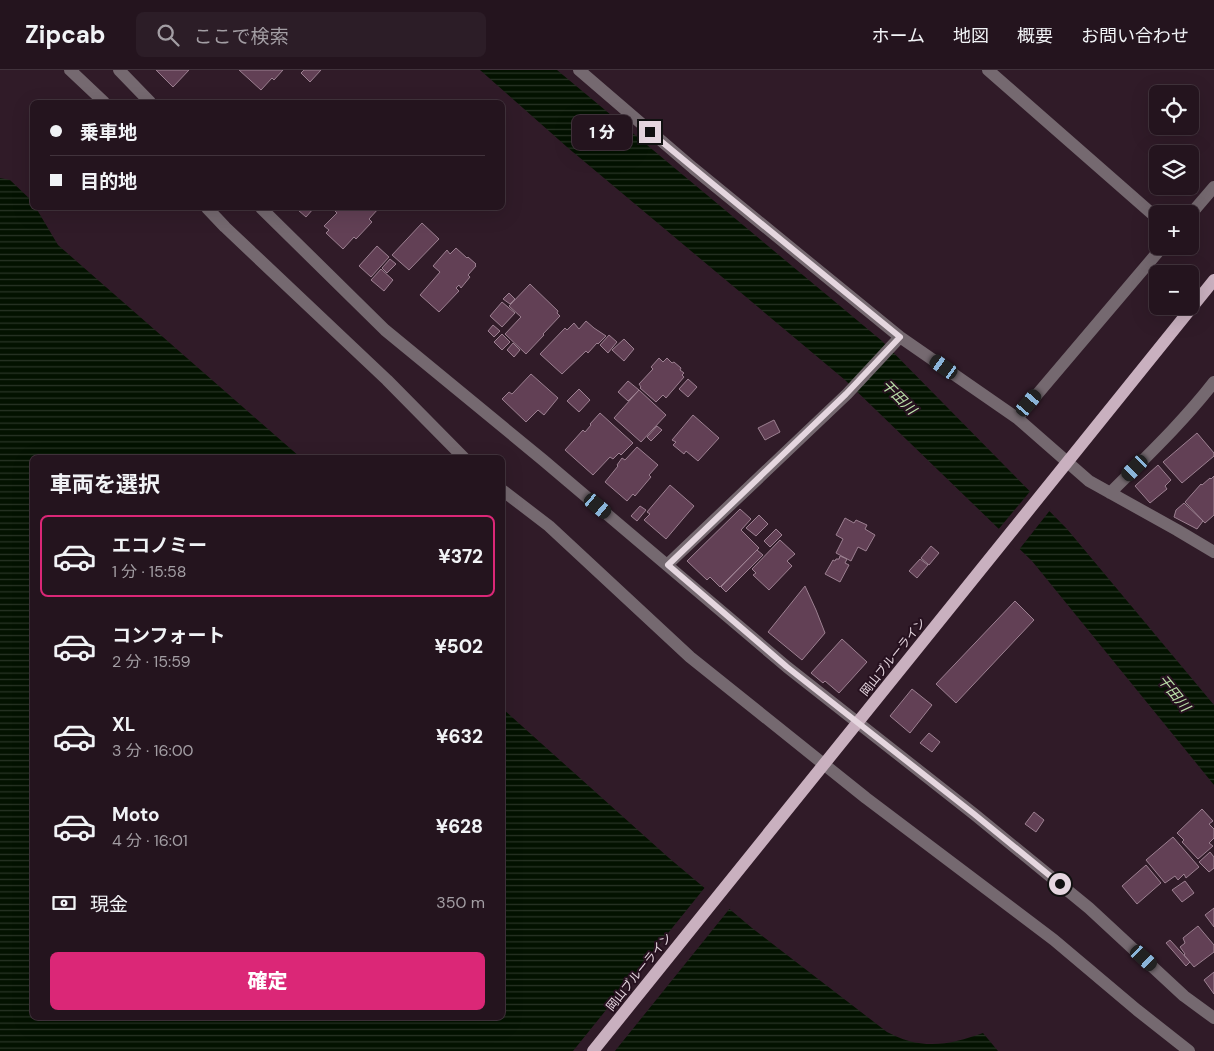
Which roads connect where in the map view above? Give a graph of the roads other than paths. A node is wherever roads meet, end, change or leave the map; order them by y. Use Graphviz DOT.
graph roads {
  1 [pos="70,70"];
  2 [pos="119,70"];
  3 [pos="579,70"];
  4 [pos="988,70"];
  5 [pos="102,100"];
  6 [pos="148,100"];
  7 [pos="1214,188"];
  8 [pos="1199,205"];
  9 [pos="209,210"];
  10 [pos="263,210"];
  11 [pos="1149,210"];
  12 [pos="1155,255"];
  13 [pos="1214,280"];
  14 [pos="897,341"];
  15 [pos="1214,382"];
  16 [pos="1017,418"];
  17 [pos="461,455"];
  18 [pos="505,492"];
  19 [pos="1110,493"];
  20 [pos="1214,552"];
  21 [pos="668,565"];
  22 [pos="1214,1018"];
  23 [pos="593,1051"];
  24 [pos="1189,1051"];
  1 -- 5 [label="street"];
  2 -- 6 [label="street"];
  3 -- 14 [label="street"];
  4 -- 11 [label="street"];
  7 -- 8 [label="street"];
  9 -- 17 [label="street"];
  10 -- 21 [label="street"];
  12 -- 16 [label="street"];
  13 -- 23 [label="main road, 岡山ブルーライン"];
  14 -- 16 [label="street"];
  14 -- 21 [label="street"];
  15 -- 19 [label="street"];
  16 -- 19 [label="street"];
  18 -- 24 [label="street"];
  19 -- 20 [label="street"];
  21 -- 22 [label="street"];
}
